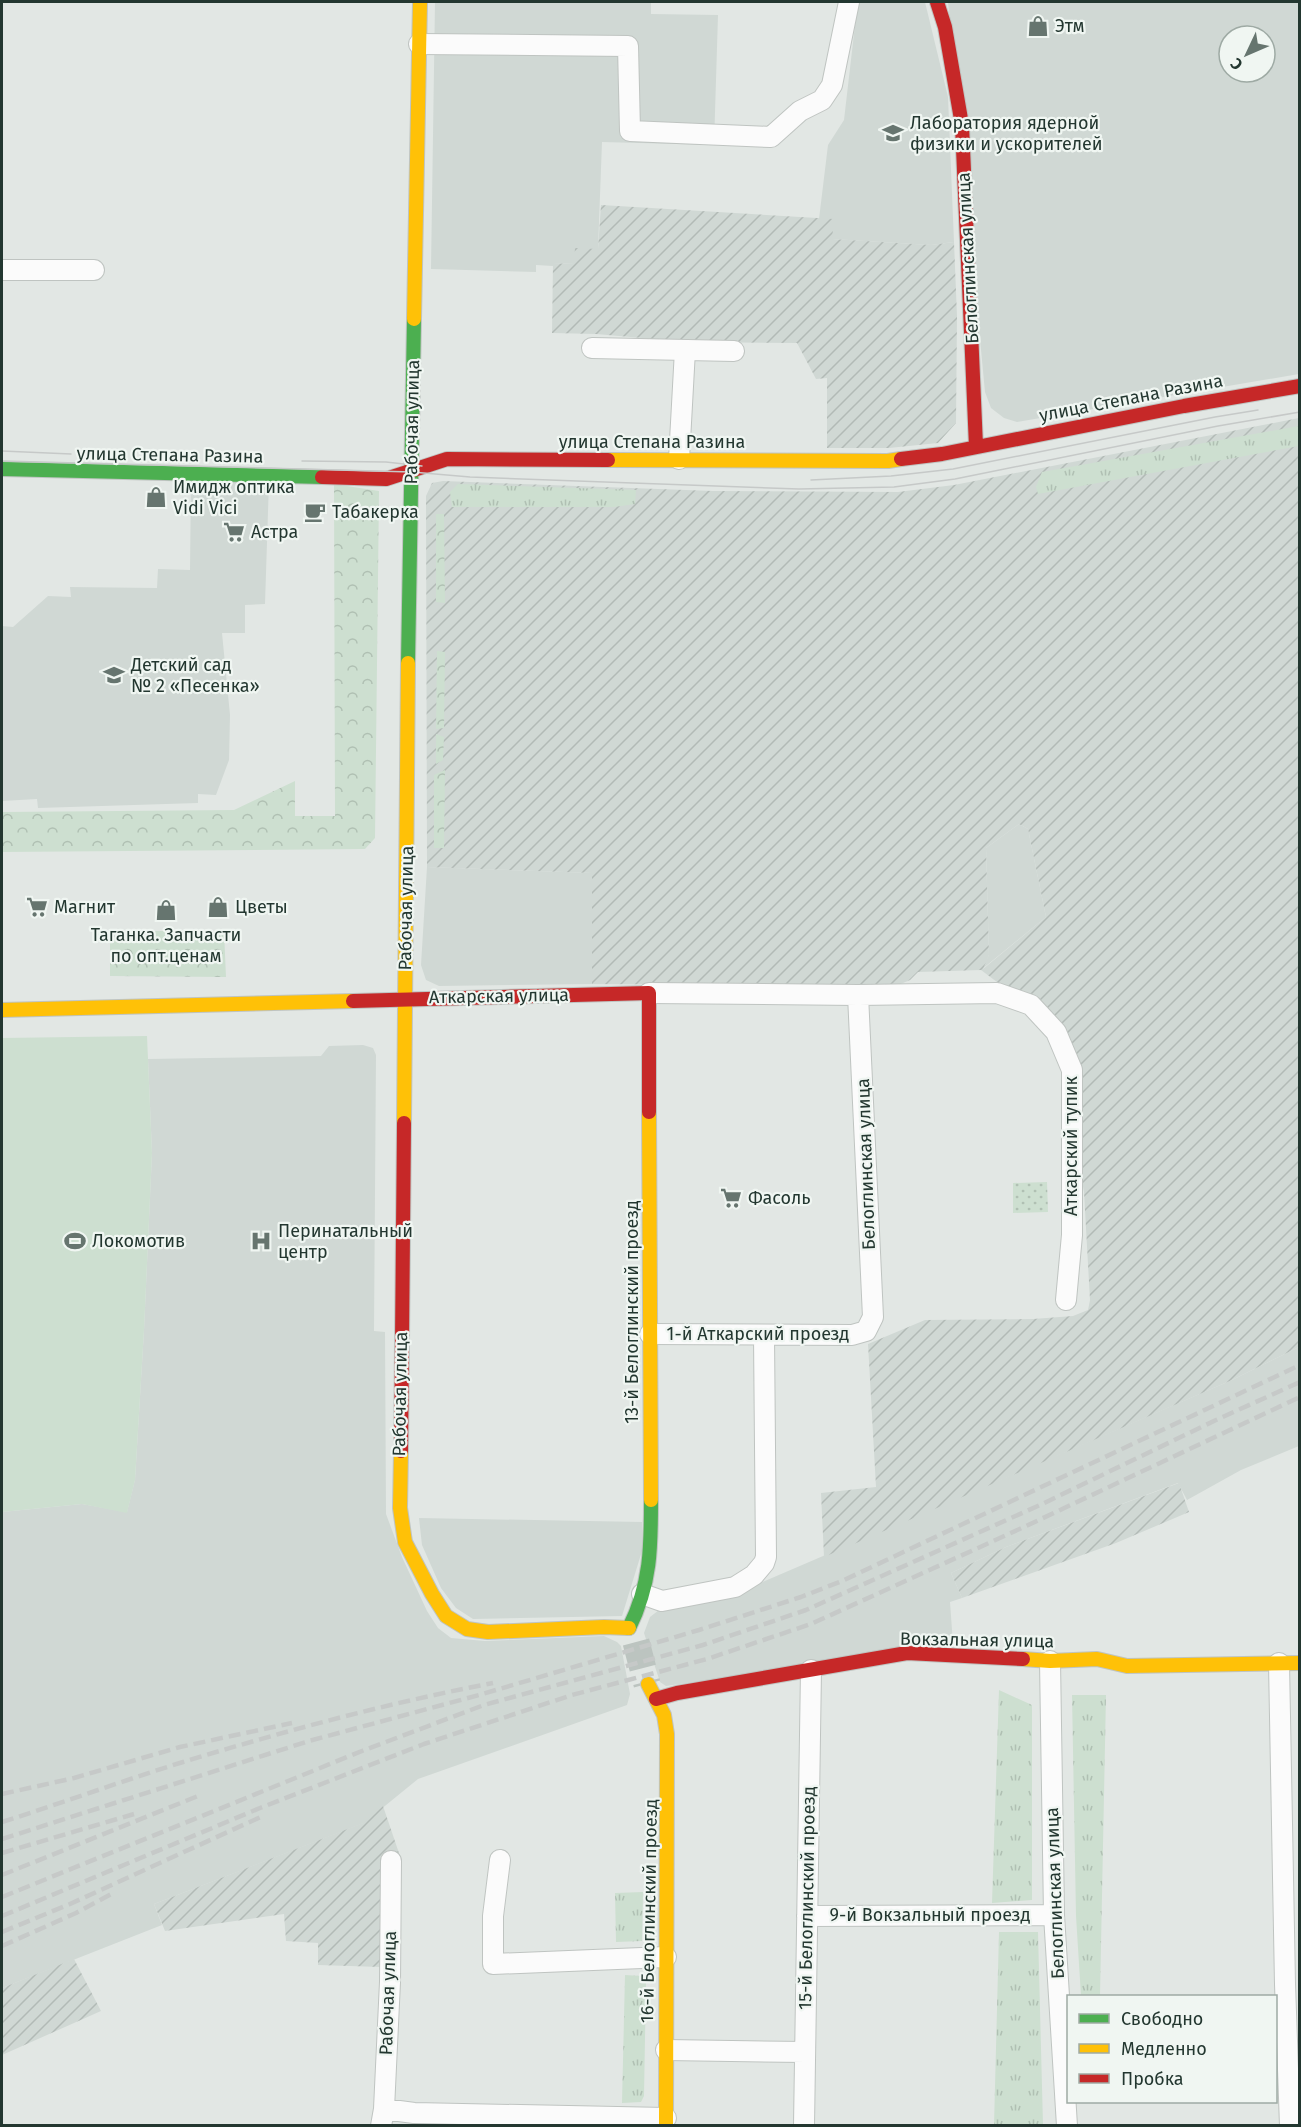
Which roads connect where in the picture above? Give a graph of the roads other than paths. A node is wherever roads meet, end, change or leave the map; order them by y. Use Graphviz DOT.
graph roads {
  1 [pos="420,2"];
  2 [pos="849,2"];
  3 [pos="937,2"];
  4 [pos="419,44"];
  5 [pos="2,270"];
  6 [pos="94,270"];
  7 [pos="592,348"];
  8 [pos="685,350"];
  9 [pos="734,351"];
  10 [pos="1299,386"];
  11 [pos="976,446"];
  12 [pos="679,459"];
  13 [pos="2,469"];
  14 [pos="412,472"];
  15 [pos="649,993"];
  16 [pos="997,993"];
  17 [pos="858,995"];
  18 [pos="405,998"];
  19 [pos="2,1010"];
  20 [pos="1066,1300"];
  21 [pos="866,1330"];
  22 [pos="650,1334"];
  23 [pos="764,1336"];
  24 [pos="642,1593"];
  25 [pos="629,1628"];
  26 [pos="636,1642"];
  27 [pos="1050,1661"];
  28 [pos="1280,1663"];
  29 [pos="1299,1663"];
  30 [pos="811,1670"];
  31 [pos="647,1684"];
  32 [pos="656,1699"];
  33 [pos="1291,1849"];
  34 [pos="500,1860"];
  35 [pos="391,1861"];
  36 [pos="1054,1915"];
  37 [pos="807,1917"];
  38 [pos="666,1957"];
  39 [pos="666,2050"];
  40 [pos="805,2052"];
  41 [pos="382,2117"];
  42 [pos="666,2122"];
  43 [pos="804,2126"];
  44 [pos="1067,2126"];
  45 [pos="1290,2126"];
  1 -- 4 [label="street, Рабочая улица"];
  2 -- 4 [label="street"];
  3 -- 11 [label="street, Белоглинская улица"];
  4 -- 14 [label="street, Рабочая улица"];
  5 -- 6 [label="street"];
  7 -- 8 [label="street"];
  8 -- 9 [label="street"];
  8 -- 12 [label="street"];
  10 -- 11 [label="street, улица Степана Разина"];
  11 -- 12 [label="street, улица Степана Разина"];
  12 -- 14 [label="street, улица Степана Разина"];
  13 -- 14 [label="street, улица Степана Разина"];
  14 -- 18 [label="street, Рабочая улица"];
  15 -- 17 [label="street, Аткарская улица"];
  15 -- 18 [label="street, Аткарская улица"];
  15 -- 22 [label="street, 13-й Белоглинский проезд"];
  16 -- 17 [label="street, Аткарская улица"];
  16 -- 20 [label="street, Аткарский тупик"];
  17 -- 21 [label="street, Белоглинская улица"];
  18 -- 19 [label="street, Аткарская улица"];
  18 -- 25 [label="street, Рабочая улица"];
  21 -- 23 [label="street, 1-й Аткарский проезд"];
  22 -- 23 [label="street, 1-й Аткарский проезд"];
  22 -- 24 [label="street, 13-й Белоглинский проезд"];
  23 -- 24 [label="street"];
  24 -- 25 [label="street, 13-й Белоглинский проезд"];
  25 -- 26 [label="street"];
  27 -- 28 [label="street, Вокзальная улица"];
  27 -- 30 [label="street, Вокзальная улица"];
  27 -- 36 [label="street, Белоглинская улица"];
  28 -- 29 [label="street, Вокзальная улица"];
  28 -- 33 [label="street"];
  30 -- 32 [label="street, Вокзальная улица"];
  30 -- 37 [label="street, 15-й Белоглинский проезд"];
  31 -- 32 [label="street, 16-й Белоглинский проезд"];
  32 -- 38 [label="street, 16-й Белоглинский проезд"];
  33 -- 45 [label="street"];
  34 -- 38 [label="street"];
  35 -- 41 [label="street, Рабочая улица"];
  36 -- 37 [label="street, 9-й Вокзальный проезд"];
  36 -- 44 [label="street, Белоглинская улица"];
  37 -- 40 [label="street, 15-й Белоглинский проезд"];
  38 -- 39 [label="street, 16-й Белоглинский проезд"];
  39 -- 40 [label="street"];
  39 -- 42 [label="street, 16-й Белоглинский проезд"];
  40 -- 43 [label="street, 15-й Белоглинский проезд"];
  41 -- 42 [label="street"];
}
